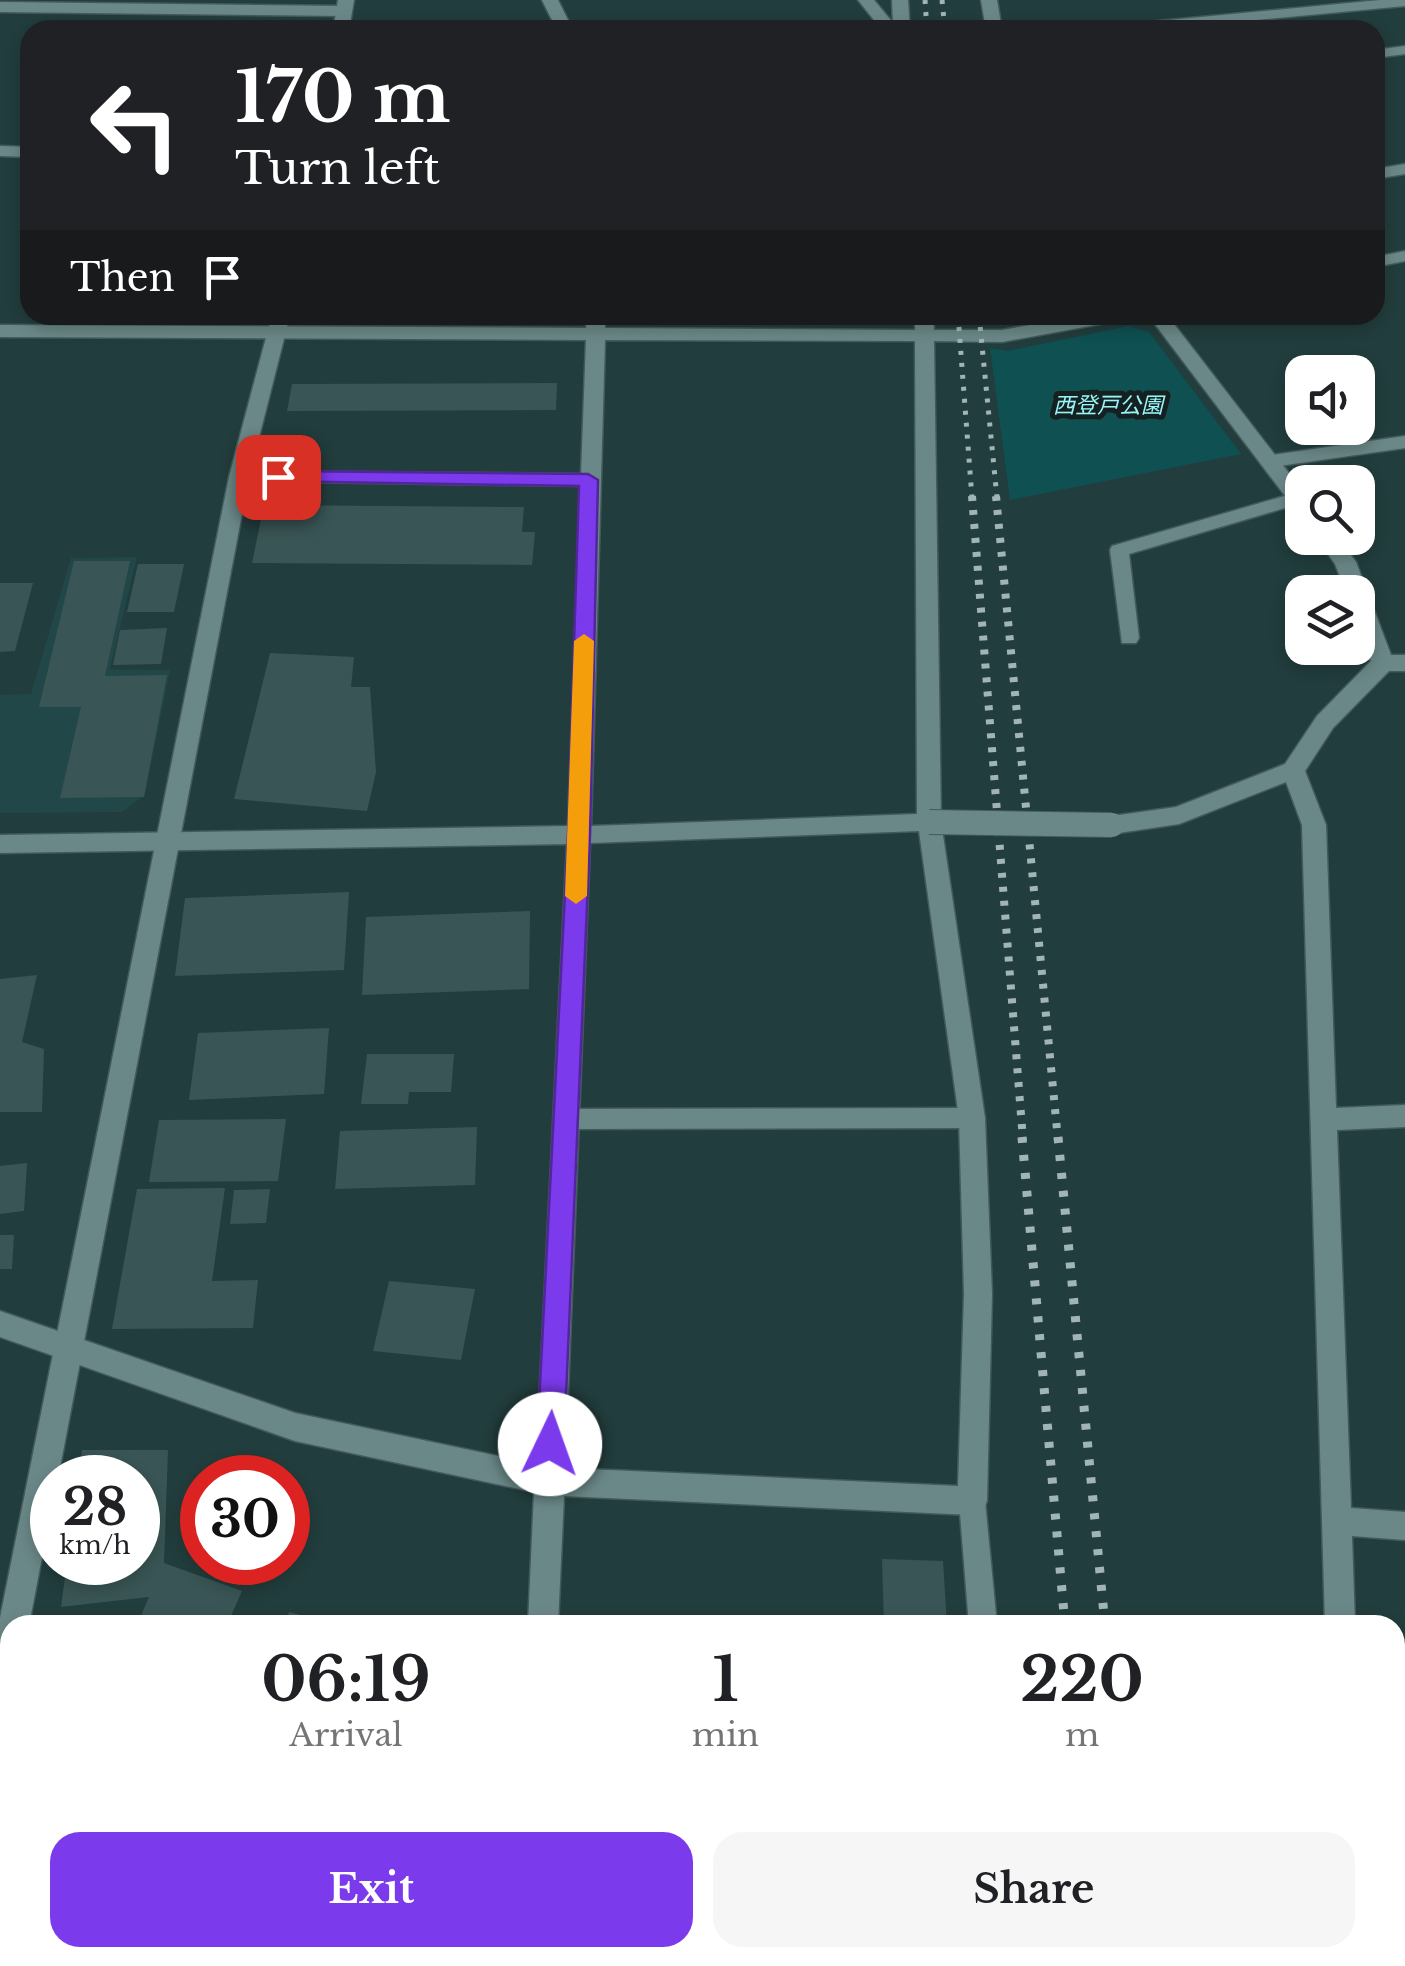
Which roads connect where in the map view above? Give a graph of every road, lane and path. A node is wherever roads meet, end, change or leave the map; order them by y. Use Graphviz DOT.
graph roads {
  1 [pos="866,0"];
  2 [pos="1405,2"];
  3 [pos="129,4"];
  4 [pos="345,5"];
  5 [pos="0,7"];
  6 [pos="883,20"];
  7 [pos="1213,20"];
  8 [pos="232,325"];
  9 [pos="279,325"];
  10 [pos="596,325"];
  11 [pos="924,325"];
  12 [pos="1062,325"];
  13 [pos="1165,325"];
  14 [pos="0,330"];
  15 [pos="1405,442"];
  16 [pos="1272,462"];
  17 [pos="239,477"];
  18 [pos="588,480"];
  19 [pos="1285,480"];
  20 [pos="1285,505"];
  21 [pos="1375,628"];
  22 [pos="1129,638"];
  23 [pos="1394,663"];
  24 [pos="1293,770"];
  25 [pos="929,822"];
  26 [pos="579,835"];
  27 [pos="168,842"];
  28 [pos="0,844"];
  29 [pos="1405,1116"];
  30 [pos="972,1118"];
  31 [pos="566,1119"];
  32 [pos="1326,1120"];
  33 [pos="0,1324"];
  34 [pos="69,1348"];
  35 [pos="549,1481"];
  36 [pos="972,1502"];
  37 [pos="1339,1521"];
  38 [pos="1405,1526"];
  39 [pos="16,1615"];
  40 [pos="543,1615"];
  41 [pos="981,1615"];
  42 [pos="1340,1615"];
  1 -- 6 [label="street"];
  2 -- 7 [label="lane"];
  3 -- 4 [label="street"];
  3 -- 5 [label="street"];
  8 -- 14 [label="street"];
  9 -- 17 [label="street"];
  10 -- 18 [label="street"];
  11 -- 12 [label="street"];
  11 -- 25 [label="street"];
  13 -- 16 [label="street"];
  15 -- 16 [label="lane"];
  16 -- 19 [label="street"];
  17 -- 18 [label="lane"];
  17 -- 27 [label="street"];
  18 -- 26 [label="street"];
  20 -- 22 [label="lane"];
  21 -- 23 [label="street"];
  23 -- 24 [label="street"];
  24 -- 25 [label="street, bridge"];
  24 -- 32 [label="street"];
  25 -- 26 [label="street"];
  25 -- 30 [label="street"];
  26 -- 27 [label="street"];
  26 -- 31 [label="street"];
  27 -- 28 [label="street"];
  27 -- 34 [label="street"];
  29 -- 32 [label="street"];
  30 -- 31 [label="lane"];
  30 -- 36 [label="street"];
  31 -- 35 [label="street"];
  32 -- 37 [label="street"];
  33 -- 34 [label="street"];
  34 -- 35 [label="street"];
  34 -- 39 [label="street"];
  35 -- 36 [label="street"];
  35 -- 40 [label="street"];
  36 -- 41 [label="lane"];
  37 -- 38 [label="street"];
  37 -- 42 [label="street"];
}
